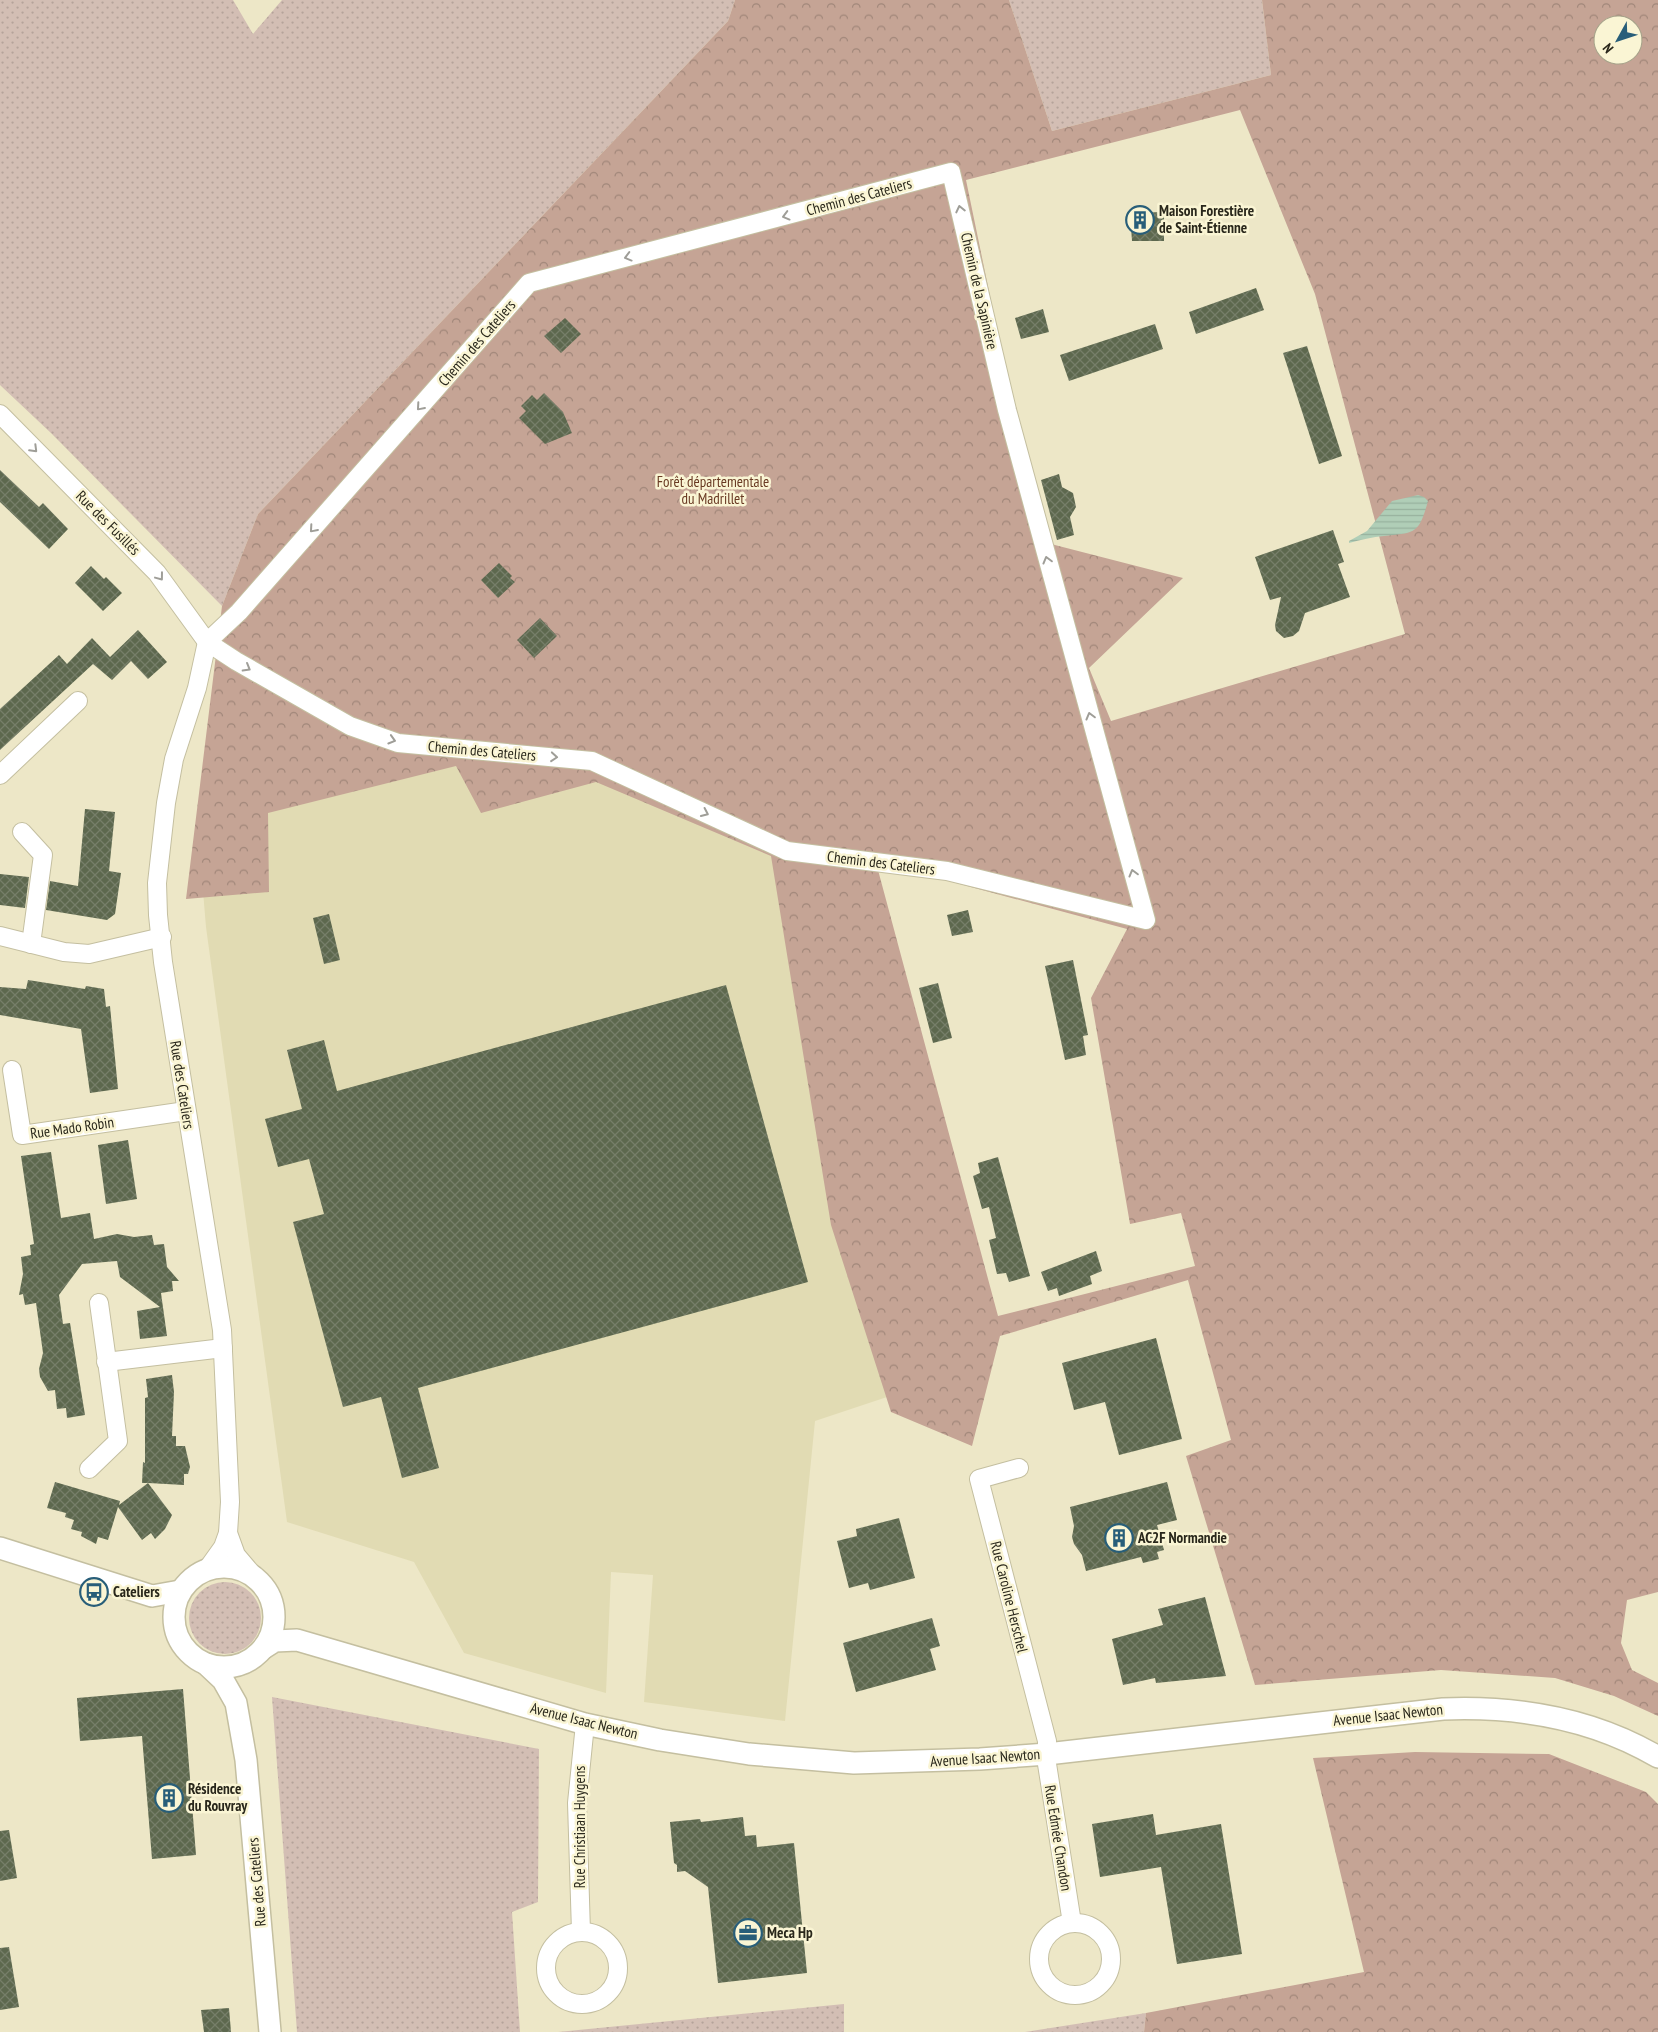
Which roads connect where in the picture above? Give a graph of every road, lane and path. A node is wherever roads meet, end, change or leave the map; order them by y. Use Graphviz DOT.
graph roads {
  1 [pos="951,172"];
  2 [pos="1007,410"];
  3 [pos="0,414"];
  4 [pos="206,642"];
  5 [pos="78,701"];
  6 [pos="0,774"];
  7 [pos="22,832"];
  8 [pos="0,936"];
  9 [pos="162,937"];
  10 [pos="31,944"];
  11 [pos="12,1070"];
  12 [pos="186,1112"];
  13 [pos="99,1303"];
  14 [pos="223,1348"];
  15 [pos="106,1362"];
  16 [pos="1019,1468"];
  17 [pos="89,1469"];
  18 [pos="228,1533"];
  19 [pos="0,1548"];
  20 [pos="208,1568"];
  21 [pos="253,1575"];
  22 [pos="180,1591"];
  23 [pos="152,1596"];
  24 [pos="275,1614"];
  25 [pos="174,1626"];
  26 [pos="316,1644"];
  27 [pos="256,1655"];
  28 [pos="206,1664"];
  29 [pos="236,1703"];
  30 [pos="585,1724"];
  31 [pos="1047,1754"];
  32 [pos="1658,1757"];
  33 [pos="1072,1923"];
  34 [pos="581,1932"];
  35 [pos="270,2032"];
  2 -- 1 [label="street, Chemin de la Sapinière, one-way"];
  1 -- 4 [label="street, Chemin des Cateliers, one-way"];
  4 -- 2 [label="street, Chemin des Cateliers, one-way"];
  3 -- 4 [label="street, Rue des Fusillés, one-way"];
  4 -- 9 [label="street, Rue des Cateliers"];
  5 -- 6 [label="street"];
  7 -- 10 [label="street"];
  8 -- 10 [label="street"];
  9 -- 10 [label="street"];
  9 -- 12 [label="street, Rue des Cateliers"];
  11 -- 12 [label="street, Rue Mado Robin"];
  12 -- 14 [label="street, Rue des Cateliers"];
  13 -- 15 [label="street"];
  14 -- 15 [label="street"];
  14 -- 18 [label="street, Rue des Cateliers"];
  15 -- 17 [label="street"];
  16 -- 31 [label="street, Rue Caroline Herschel"];
  18 -- 20 [label="street, Rue des Cateliers"];
  18 -- 21 [label="street, Rue des Cateliers"];
  19 -- 23 [label="street"];
  20 -- 21 [label="street"];
  20 -- 22 [label="street"];
  21 -- 24 [label="street"];
  22 -- 23 [label="street"];
  22 -- 25 [label="street"];
  23 -- 25 [label="street"];
  24 -- 26 [label="street, Avenue Isaac Newton"];
  24 -- 27 [label="street"];
  25 -- 28 [label="street"];
  26 -- 27 [label="street, Avenue Isaac Newton"];
  26 -- 30 [label="street, Avenue Isaac Newton"];
  27 -- 28 [label="street"];
  27 -- 29 [label="street, Rue des Cateliers"];
  28 -- 29 [label="street, Rue des Cateliers"];
  29 -- 35 [label="street, Rue des Cateliers"];
  30 -- 31 [label="street, Avenue Isaac Newton"];
  30 -- 34 [label="street, Rue Christiaan Huygens"];
  31 -- 32 [label="street, Avenue Isaac Newton"];
  31 -- 33 [label="street, Rue Edmée Chandon"];
  33 -- 33 [label="street"];
  34 -- 34 [label="street"];
}
